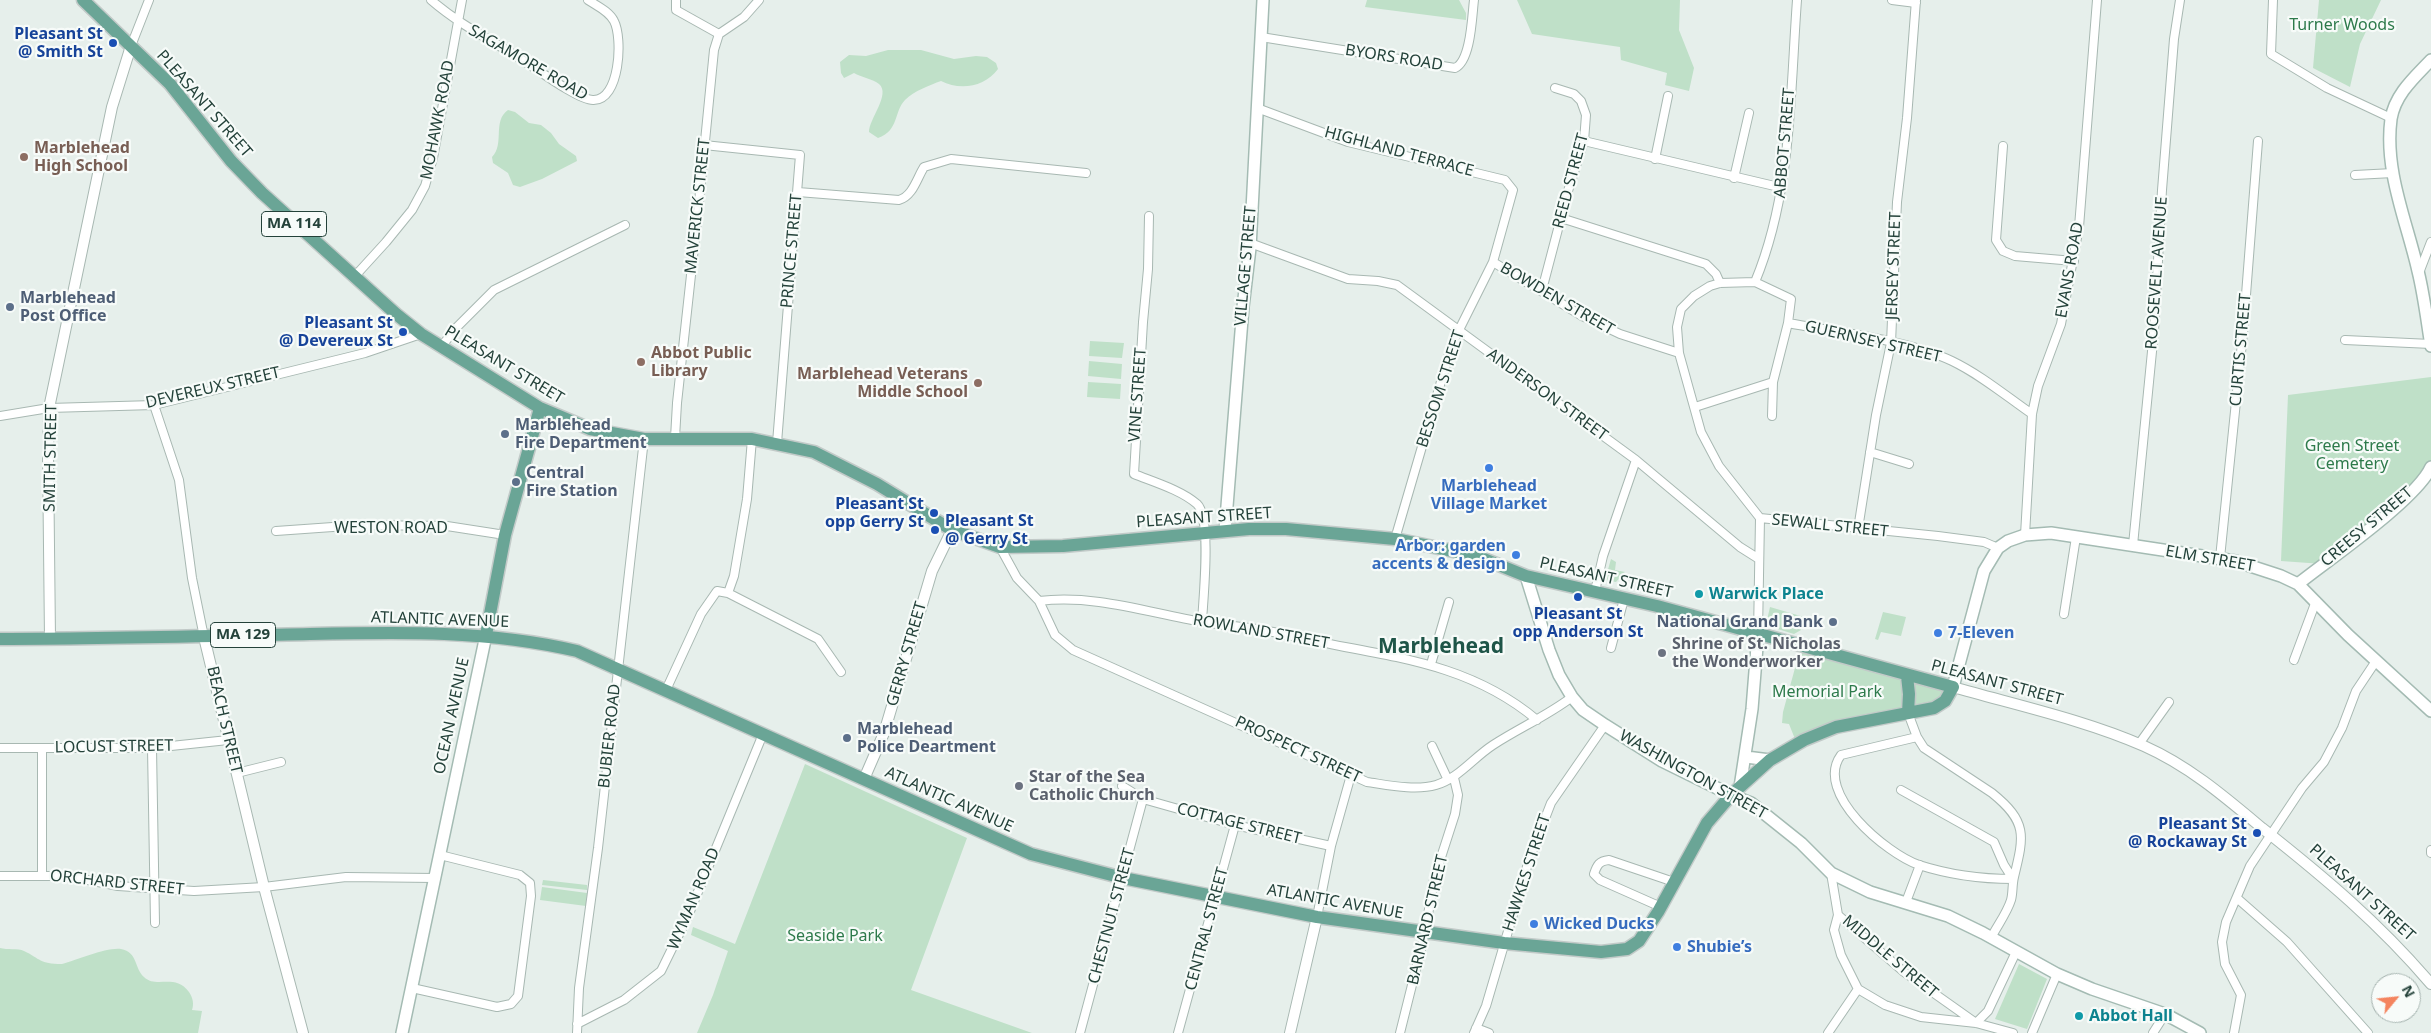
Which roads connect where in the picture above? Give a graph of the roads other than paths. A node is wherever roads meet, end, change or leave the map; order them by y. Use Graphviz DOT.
graph roads {
  1 [pos="83,0"];
  2 [pos="149,0"];
  3 [pos="432,0"];
  4 [pos="462,0"];
  5 [pos="588,0"];
  6 [pos="676,0"];
  7 [pos="758,0"];
  8 [pos="1263,0"];
  9 [pos="1474,0"];
  10 [pos="1797,0"];
  11 [pos="1892,0"];
  12 [pos="2097,0"];
  13 [pos="2180,0"];
  14 [pos="2273,0"];
  15 [pos="1916,1"];
  16 [pos="458,21"];
  17 [pos="719,34"];
  18 [pos="1261,37"];
  19 [pos="131,46"];
  20 [pos="2431,60"];
  21 [pos="1554,88"];
  22 [pos="1668,96"];
  23 [pos="1749,113"];
  24 [pos="1257,114"];
  25 [pos="2391,118"];
  26 [pos="1584,141"];
  27 [pos="2258,141"];
  28 [pos="704,145"];
  29 [pos="2003,146"];
  30 [pos="1655,159"];
  31 [pos="1086,173"];
  32 [pos="2393,173"];
  33 [pos="2355,175"];
  34 [pos="1734,178"];
  35 [pos="1511,186"];
  36 [pos="1783,188"];
  37 [pos="798,192"];
  38 [pos="1149,216"];
  39 [pos="1561,218"];
  40 [pos="625,225"];
  41 [pos="2431,242"];
  42 [pos="1250,243"];
  43 [pos="2074,261"];
  44 [pos="1493,262"];
  45 [pos="2419,273"];
  46 [pos="355,276"];
  47 [pos="1755,282"];
  48 [pos="1720,284"];
  49 [pos="1542,290"];
  50 [pos="1788,323"];
  51 [pos="1459,330"];
  52 [pos="421,334"];
  53 [pos="2345,340"];
  54 [pos="1891,343"];
  55 [pos="2431,345"];
  56 [pos="441,347"];
  57 [pos="1679,353"];
  58 [pos="1773,382"];
  59 [pos="154,405"];
  60 [pos="1695,407"];
  61 [pos="49,408"];
  62 [pos="540,408"];
  63 [pos="2032,414"];
  64 [pos="0,416"];
  65 [pos="1772,416"];
  66 [pos="675,438"];
  67 [pos="644,439"];
  68 [pos="752,439"];
  69 [pos="777,443"];
  70 [pos="1870,452"];
  71 [pos="1636,460"];
  72 [pos="1909,464"];
  73 [pos="2431,467"];
  74 [pos="1760,518"];
  75 [pos="1858,529"];
  76 [pos="952,530"];
  77 [pos="276,531"];
  78 [pos="1225,531"];
  79 [pos="1206,533"];
  80 [pos="505,535"];
  81 [pos="2026,535"];
  82 [pos="2076,537"];
  83 [pos="1395,539"];
  84 [pos="2133,546"];
  85 [pos="1000,547"];
  86 [pos="1998,548"];
  87 [pos="2220,558"];
  88 [pos="1759,559"];
  89 [pos="1526,576"];
  90 [pos="2298,584"];
  91 [pos="1595,592"];
  92 [pos="728,593"];
  93 [pos="1624,598"];
  94 [pos="1039,601"];
  95 [pos="2316,601"];
  96 [pos="1449,602"];
  97 [pos="2064,614"];
  98 [pos="1202,622"];
  99 [pos="1758,634"];
  100 [pos="486,635"];
  101 [pos="204,637"];
  102 [pos="0,638"];
  103 [pos="50,639"];
  104 [pos="1611,648"];
  105 [pos="2294,660"];
  106 [pos="2376,661"];
  107 [pos="1431,664"];
  108 [pos="618,669"];
  109 [pos="841,672"];
  110 [pos="1907,676"];
  111 [pos="1953,687"];
  112 [pos="666,690"];
  113 [pos="1572,697"];
  114 [pos="2169,702"];
  115 [pos="2431,711"];
  116 [pos="1908,713"];
  117 [pos="1537,720"];
  118 [pos="1604,725"];
  119 [pos="762,734"];
  120 [pos="1917,737"];
  121 [pos="228,740"];
  122 [pos="2139,744"];
  123 [pos="1432,746"];
  124 [pos="0,748"];
  125 [pos="42,748"];
  126 [pos="152,748"];
  127 [pos="1746,757"];
  128 [pos="1770,760"];
  129 [pos="281,762"];
  130 [pos="237,773"];
  131 [pos="1351,775"];
  132 [pos="864,779"];
  133 [pos="1451,779"];
  134 [pos="1122,786"];
  135 [pos="1901,790"];
  136 [pos="1736,791"];
  137 [pos="1143,799"];
  138 [pos="1234,825"];
  139 [pos="2271,835"];
  140 [pos="1331,846"];
  141 [pos="440,855"];
  142 [pos="1920,865"];
  143 [pos="1831,873"];
  144 [pos="42,875"];
  145 [pos="0,876"];
  146 [pos="435,878"];
  147 [pos="1123,878"];
  148 [pos="2013,879"];
  149 [pos="1674,882"];
  150 [pos="264,887"];
  151 [pos="154,890"];
  152 [pos="1216,897"];
  153 [pos="2238,899"];
  154 [pos="1906,902"];
  155 [pos="1661,907"];
  156 [pos="1838,915"];
  157 [pos="1317,917"];
  158 [pos="155,923"];
  159 [pos="1425,933"];
  160 [pos="1992,938"];
  161 [pos="1504,943"];
  162 [pos="2016,952"];
  163 [pos="2057,974"];
  164 [pos="2431,984"];
  165 [pos="412,988"];
  166 [pos="1858,988"];
  167 [pos="2165,1014"];
  168 [pos="1976,1023"];
  169 [pos="577,1024"];
  170 [pos="1475,1031"];
  171 [pos="2000,1031"];
  172 [pos="303,1033"];
  173 [pos="402,1033"];
  174 [pos="577,1033"];
  175 [pos="1080,1033"];
  176 [pos="1178,1033"];
  177 [pos="1290,1033"];
  178 [pos="1400,1033"];
  179 [pos="1489,1033"];
  180 [pos="1828,1033"];
  181 [pos="2012,1033"];
  182 [pos="2032,1033"];
  183 [pos="2153,1033"];
  184 [pos="2200,1033"];
  185 [pos="2234,1033"];
  186 [pos="2368,1033"];
  1 -- 19 [label="main road, PLEASANT STREET / MA 114"];
  2 -- 19 [label="street"];
  3 -- 16 [label="street"];
  4 -- 16 [label="street, MOHAWK ROAD"];
  5 -- 16 [label="street, SAGAMORE ROAD"];
  6 -- 17 [label="street"];
  7 -- 17 [label="street"];
  8 -- 18 [label="main road, VILLAGE STREET"];
  9 -- 18 [label="street, BYORS ROAD"];
  10 -- 36 [label="street, ABBOT STREET"];
  11 -- 15 [label="street"];
  12 -- 43 [label="street, EVANS ROAD"];
  13 -- 84 [label="street, ROOSEVELT AVENUE"];
  14 -- 25 [label="street"];
  15 -- 54 [label="street, JERSEY STREET"];
  16 -- 46 [label="street, MOHAWK ROAD"];
  17 -- 28 [label="street, MAVERICK STREET"];
  18 -- 24 [label="main road, VILLAGE STREET"];
  19 -- 46 [label="main road, PLEASANT STREET / MA 114"];
  19 -- 61 [label="street, SMITH STREET"];
  20 -- 25 [label="main road"];
  21 -- 26 [label="street, REED STREET"];
  22 -- 30 [label="street"];
  23 -- 34 [label="street"];
  24 -- 35 [label="street, HIGHLAND TERRACE"];
  24 -- 42 [label="main road, VILLAGE STREET"];
  25 -- 32 [label="main road"];
  26 -- 30 [label="street"];
  26 -- 39 [label="street, REED STREET"];
  27 -- 87 [label="street, CURTIS STREET"];
  28 -- 37 [label="street, PRINCE STREET"];
  28 -- 66 [label="street, MAVERICK STREET"];
  29 -- 43 [label="street"];
  30 -- 34 [label="street"];
  31 -- 37 [label="street"];
  32 -- 33 [label="street"];
  32 -- 45 [label="main road"];
  34 -- 36 [label="street"];
  35 -- 44 [label="street, BESSOM STREET"];
  36 -- 47 [label="street, ABBOT STREET"];
  37 -- 69 [label="street, PRINCE STREET"];
  38 -- 79 [label="street, VINE STREET"];
  39 -- 48 [label="street"];
  39 -- 49 [label="street, REED STREET"];
  40 -- 56 [label="street"];
  41 -- 45 [label="street"];
  42 -- 51 [label="street, ANDERSON STREET"];
  42 -- 78 [label="main road, VILLAGE STREET"];
  43 -- 63 [label="street, EVANS ROAD"];
  44 -- 49 [label="street, BOWDEN STREET"];
  44 -- 51 [label="street, BESSOM STREET"];
  45 -- 55 [label="main road"];
  46 -- 52 [label="main road, PLEASANT STREET / MA 114"];
  47 -- 48 [label="street"];
  47 -- 50 [label="street"];
  48 -- 57 [label="street, SEWALL STREET"];
  49 -- 57 [label="street, BOWDEN STREET"];
  50 -- 54 [label="street, GUERNSEY STREET"];
  50 -- 58 [label="street"];
  51 -- 71 [label="street, ANDERSON STREET"];
  51 -- 83 [label="street, BESSOM STREET"];
  52 -- 56 [label="main road, PLEASANT STREET / MA 114"];
  52 -- 59 [label="street, DEVEREUX STREET"];
  53 -- 55 [label="street"];
  54 -- 63 [label="street, GUERNSEY STREET"];
  54 -- 70 [label="street, JERSEY STREET"];
  56 -- 62 [label="main road, PLEASANT STREET / MA 114"];
  57 -- 60 [label="street, SEWALL STREET"];
  58 -- 60 [label="street"];
  58 -- 65 [label="street"];
  59 -- 61 [label="street, DEVEREUX STREET"];
  59 -- 101 [label="street, BEACH STREET"];
  60 -- 74 [label="street, SEWALL STREET"];
  61 -- 64 [label="street, DEVEREUX STREET"];
  61 -- 103 [label="street, SMITH STREET"];
  62 -- 67 [label="main road, PLEASANT STREET"];
  62 -- 80 [label="main road, OCEAN AVENUE"];
  63 -- 81 [label="street, EVANS ROAD"];
  66 -- 67 [label="main road, PLEASANT STREET"];
  66 -- 68 [label="main road, PLEASANT STREET"];
  67 -- 108 [label="street, BUBIER ROAD"];
  68 -- 69 [label="main road, PLEASANT STREET"];
  68 -- 92 [label="street"];
  69 -- 76 [label="main road, PLEASANT STREET"];
  70 -- 72 [label="street"];
  70 -- 75 [label="street, JERSEY STREET"];
  71 -- 88 [label="street, ANDERSON STREET"];
  71 -- 91 [label="street"];
  73 -- 90 [label="main road, CREESY STREET"];
  74 -- 75 [label="street, SEWALL STREET"];
  74 -- 88 [label="street"];
  75 -- 86 [label="street, SEWALL STREET"];
  76 -- 85 [label="main road, PLEASANT STREET"];
  76 -- 132 [label="street, GERRY STREET"];
  77 -- 80 [label="street, WESTON ROAD"];
  78 -- 79 [label="main road, PLEASANT STREET"];
  78 -- 83 [label="main road, PLEASANT STREET"];
  79 -- 85 [label="main road, PLEASANT STREET"];
  79 -- 98 [label="street"];
  80 -- 100 [label="main road, OCEAN AVENUE"];
  81 -- 82 [label="main road, ELM STREET"];
  81 -- 86 [label="main road, ELM STREET"];
  82 -- 84 [label="main road, ELM STREET"];
  82 -- 97 [label="street"];
  83 -- 89 [label="main road, PLEASANT STREET"];
  84 -- 87 [label="main road, ELM STREET"];
  85 -- 94 [label="street"];
  86 -- 111 [label="main road"];
  87 -- 90 [label="main road, ELM STREET"];
  88 -- 99 [label="street"];
  89 -- 91 [label="main road, PLEASANT STREET"];
  89 -- 113 [label="main road, WASHINGTON STREET"];
  90 -- 95 [label="main road, ELM STREET"];
  91 -- 93 [label="main road, PLEASANT STREET"];
  92 -- 109 [label="street"];
  92 -- 112 [label="street"];
  93 -- 99 [label="main road, PLEASANT STREET"];
  93 -- 104 [label="street"];
  94 -- 98 [label="street, ROWLAND STREET"];
  94 -- 131 [label="street, PROSPECT STREET"];
  95 -- 105 [label="street"];
  95 -- 106 [label="main road, ELM STREET"];
  96 -- 107 [label="street"];
  98 -- 107 [label="street, ROWLAND STREET"];
  99 -- 110 [label="main road, PLEASANT STREET"];
  99 -- 127 [label="main road"];
  100 -- 101 [label="main road, ATLANTIC AVENUE / MA 129"];
  100 -- 108 [label="main road, ATLANTIC AVENUE"];
  100 -- 141 [label="main road, OCEAN AVENUE"];
  101 -- 103 [label="main road, ATLANTIC AVENUE / MA 129"];
  101 -- 121 [label="street, BEACH STREET"];
  102 -- 103 [label="main road, ATLANTIC AVENUE / MA 129"];
  106 -- 115 [label="main road, ELM STREET"];
  106 -- 139 [label="street"];
  107 -- 117 [label="street, ROWLAND STREET"];
  108 -- 112 [label="main road, ATLANTIC AVENUE"];
  108 -- 169 [label="street, BUBIER ROAD"];
  110 -- 111 [label="main road, PLEASANT STREET"];
  110 -- 116 [label="main road"];
  111 -- 116 [label="main road, ATLANTIC AVENUE"];
  111 -- 122 [label="street, PLEASANT STREET"];
  112 -- 119 [label="main road, ATLANTIC AVENUE"];
  113 -- 117 [label="street, PROSPECT STREET"];
  113 -- 118 [label="main road, WASHINGTON STREET"];
  114 -- 122 [label="street"];
  116 -- 120 [label="street"];
  116 -- 128 [label="main road, ATLANTIC AVENUE"];
  117 -- 133 [label="street, PROSPECT STREET"];
  118 -- 136 [label="main road, WASHINGTON STREET"];
  118 -- 161 [label="street, HAWKES STREET"];
  119 -- 132 [label="main road, ATLANTIC AVENUE"];
  119 -- 169 [label="street, WYMAN ROAD"];
  120 -- 142 [label="street"];
  120 -- 148 [label="street"];
  121 -- 126 [label="street, LOCUST STREET"];
  121 -- 130 [label="street, BEACH STREET"];
  122 -- 139 [label="street, PLEASANT STREET"];
  123 -- 133 [label="street, BARNARD STREET"];
  124 -- 125 [label="street, LOCUST STREET"];
  125 -- 126 [label="street, LOCUST STREET"];
  125 -- 144 [label="street"];
  126 -- 151 [label="street"];
  127 -- 128 [label="main road"];
  127 -- 136 [label="main road"];
  128 -- 136 [label="main road, ATLANTIC AVENUE"];
  129 -- 130 [label="street"];
  130 -- 150 [label="street, BEACH STREET"];
  131 -- 133 [label="street, PROSPECT STREET"];
  131 -- 140 [label="street"];
  132 -- 147 [label="main road, ATLANTIC AVENUE"];
  133 -- 159 [label="street, BARNARD STREET"];
  134 -- 137 [label="street, COTTAGE STREET"];
  135 -- 148 [label="street"];
  136 -- 143 [label="main road, WASHINGTON STREET"];
  136 -- 149 [label="main road, ATLANTIC AVENUE"];
  137 -- 138 [label="street, COTTAGE STREET"];
  137 -- 147 [label="street, CHESTNUT STREET"];
  138 -- 140 [label="street, COTTAGE STREET"];
  138 -- 152 [label="street, CENTRAL STREET"];
  139 -- 153 [label="street"];
  139 -- 164 [label="street, PLEASANT STREET"];
  140 -- 157 [label="street"];
  141 -- 146 [label="main road, OCEAN AVENUE"];
  141 -- 165 [label="street"];
  142 -- 148 [label="street"];
  142 -- 154 [label="street"];
  143 -- 154 [label="main road, WASHINGTON STREET"];
  143 -- 156 [label="street, MIDDLE STREET"];
  144 -- 145 [label="street, ORCHARD STREET"];
  144 -- 151 [label="street, ORCHARD STREET"];
  146 -- 150 [label="street, ORCHARD STREET"];
  146 -- 165 [label="main road, OCEAN AVENUE"];
  147 -- 152 [label="main road, ATLANTIC AVENUE"];
  147 -- 175 [label="street, CHESTNUT STREET"];
  148 -- 160 [label="street"];
  149 -- 155 [label="main road, ATLANTIC AVENUE"];
  149 -- 155 [label="street"];
  150 -- 151 [label="street, ORCHARD STREET"];
  150 -- 172 [label="street, BEACH STREET"];
  151 -- 158 [label="street"];
  152 -- 157 [label="main road, ATLANTIC AVENUE"];
  152 -- 176 [label="street, CENTRAL STREET"];
  153 -- 185 [label="street"];
  153 -- 186 [label="street"];
  154 -- 160 [label="main road, WASHINGTON STREET"];
  155 -- 161 [label="main road, ATLANTIC AVENUE"];
  156 -- 166 [label="street"];
  156 -- 168 [label="street, MIDDLE STREET"];
  157 -- 159 [label="main road, ATLANTIC AVENUE"];
  157 -- 177 [label="street"];
  159 -- 161 [label="main road, ATLANTIC AVENUE"];
  159 -- 178 [label="street, BARNARD STREET"];
  160 -- 162 [label="main road, WASHINGTON STREET"];
  161 -- 170 [label="street, HAWKES STREET"];
  162 -- 163 [label="main road, WASHINGTON STREET"];
  162 -- 168 [label="street"];
  163 -- 167 [label="main road, WASHINGTON STREET"];
  163 -- 182 [label="street"];
  165 -- 173 [label="main road, OCEAN AVENUE"];
  166 -- 168 [label="street"];
  166 -- 180 [label="street"];
  167 -- 183 [label="street"];
  167 -- 184 [label="main road, WASHINGTON STREET"];
  168 -- 171 [label="street"];
  169 -- 174 [label="street, BUBIER ROAD"];
  170 -- 179 [label="street"];
  171 -- 181 [label="street"];
}
